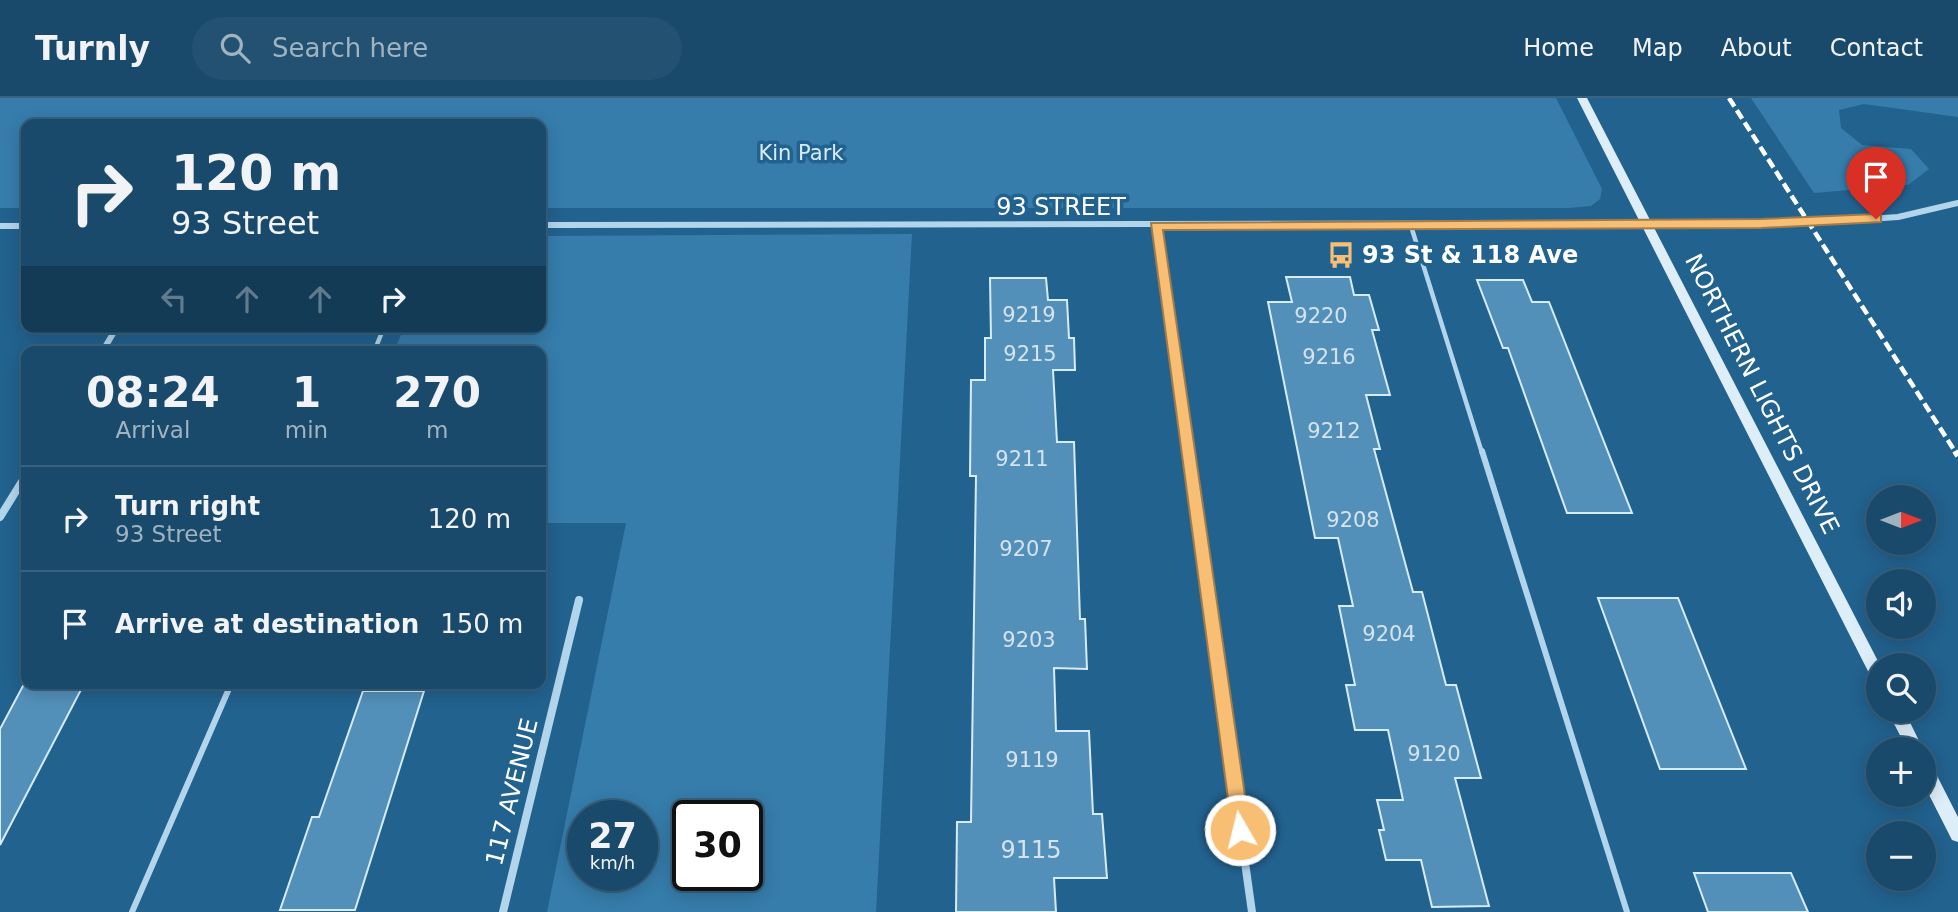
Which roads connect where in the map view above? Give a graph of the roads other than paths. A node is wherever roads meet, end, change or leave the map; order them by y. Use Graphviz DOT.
graph roads {
  1 [pos="1582,98"];
  2 [pos="1958,202"];
  3 [pos="1648,224"];
  4 [pos="546,225"];
  5 [pos="0,226"];
  6 [pos="21,226"];
  7 [pos="1156,226"];
  8 [pos="1411,226"];
  9 [pos="21,483"];
  10 [pos="0,517"];
  11 [pos="579,600"];
  12 [pos="1866,653"];
  13 [pos="228,689"];
  14 [pos="1936,791"];
  15 [pos="1958,834"];
  16 [pos="132,912"];
  17 [pos="503,912"];
  18 [pos="1252,912"];
  19 [pos="1627,912"];
  1 -- 3 [label="main road, NORTHERN LIGHTS DRIVE"];
  2 -- 3 [label="street, 93 STREET"];
  3 -- 8 [label="street, 93 STREET"];
  3 -- 12 [label="main road, NORTHERN LIGHTS DRIVE"];
  4 -- 7 [label="street, 93 STREET"];
  5 -- 6 [label="street"];
  7 -- 8 [label="street, 93 STREET"];
  7 -- 18 [label="street"];
  8 -- 19 [label="lane"];
  9 -- 10 [label="street"];
  11 -- 17 [label="street, 117 AVENUE"];
  13 -- 16 [label="lane"];
  14 -- 15 [label="main road"];
}
